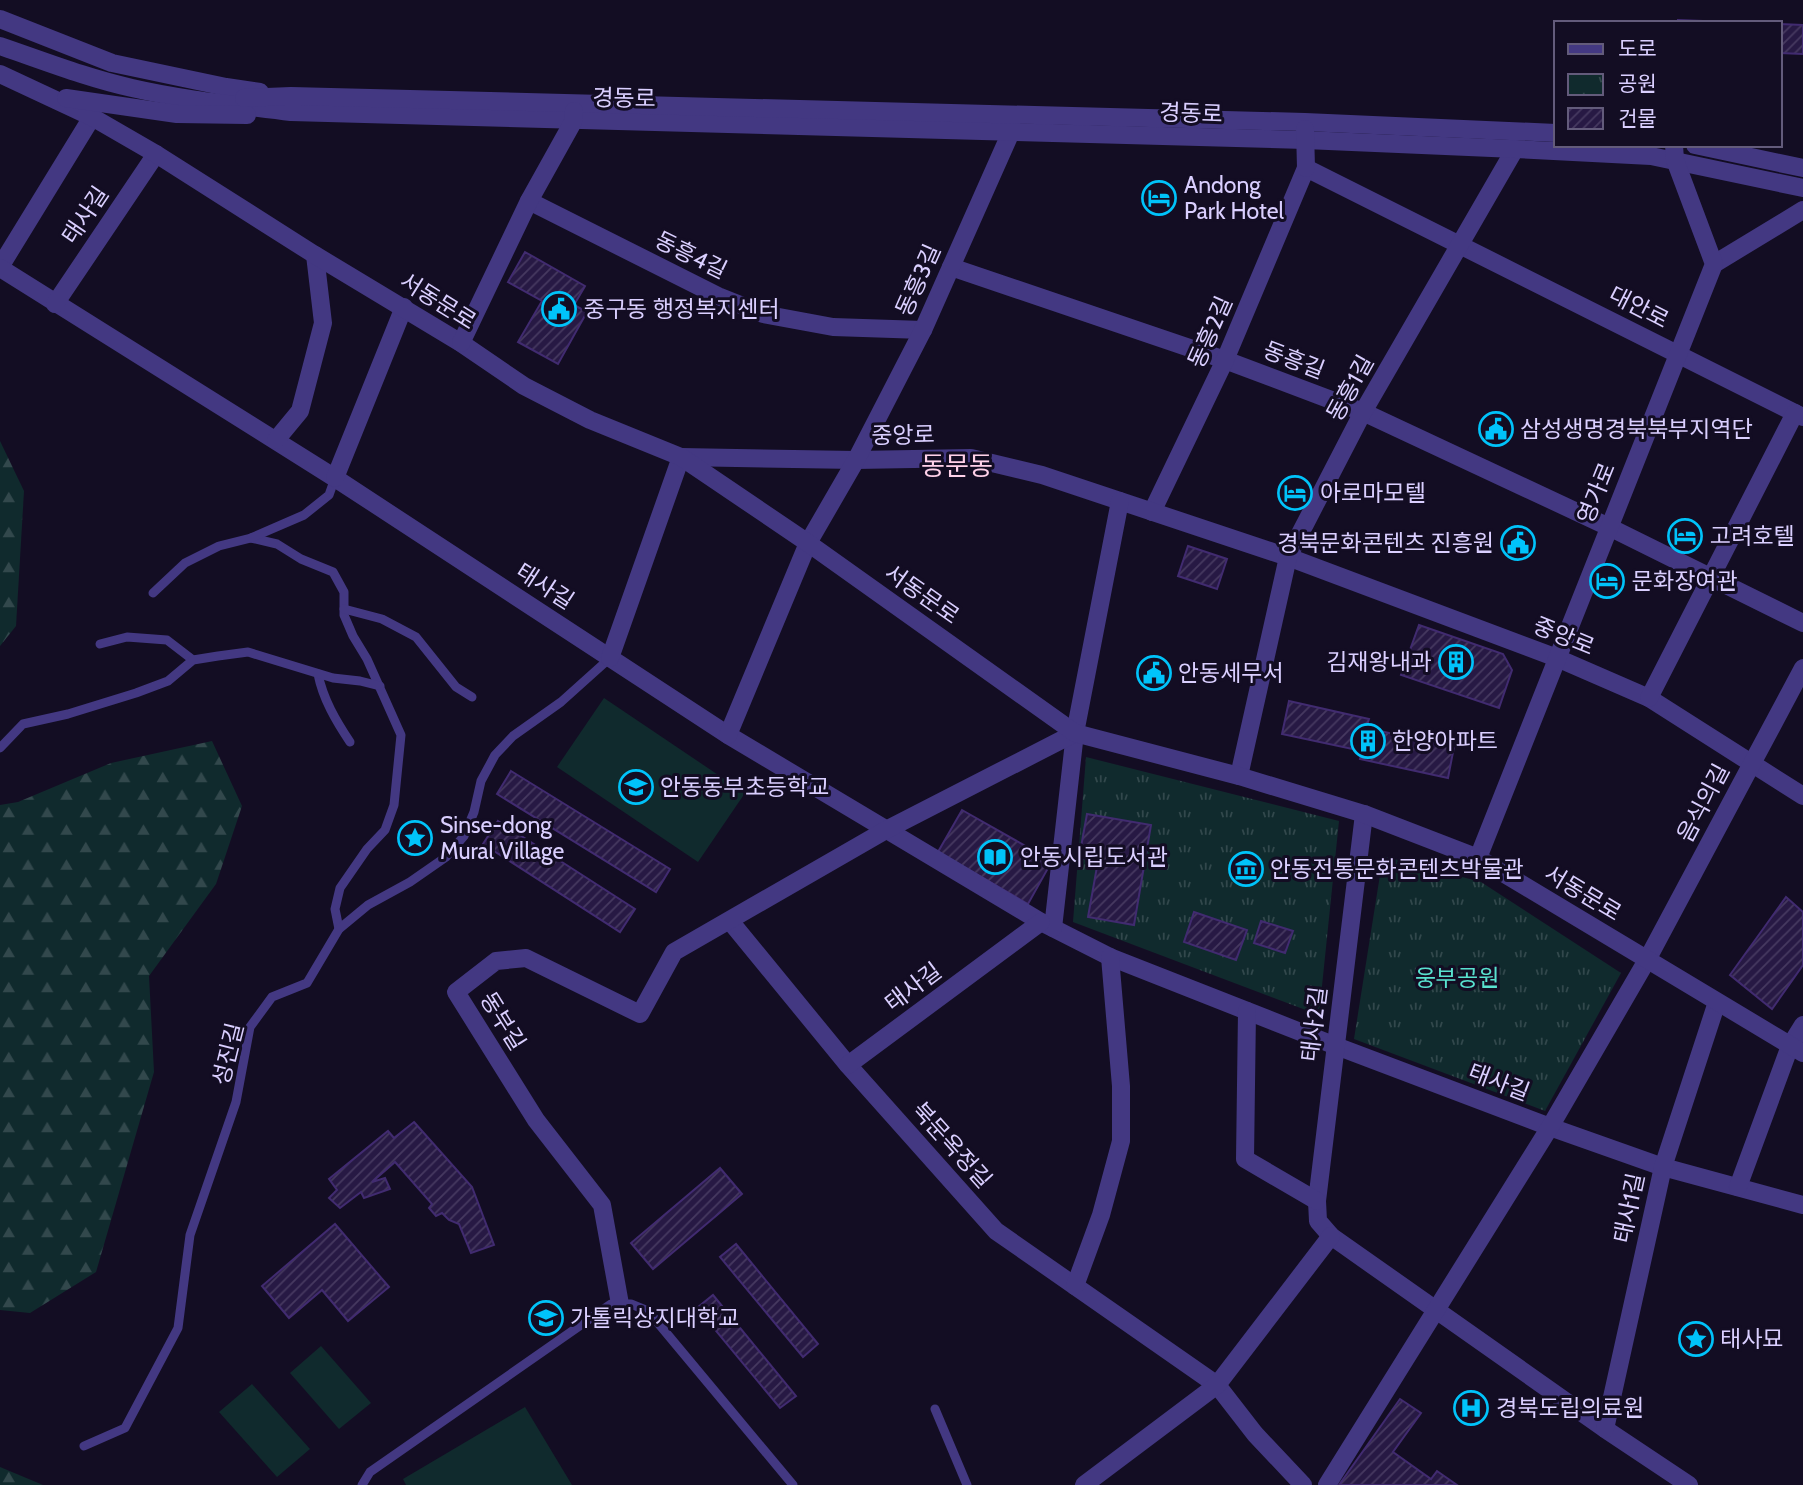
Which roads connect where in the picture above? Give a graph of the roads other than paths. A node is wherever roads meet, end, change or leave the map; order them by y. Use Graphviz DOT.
graph roads {
  1 [pos="0,19"];
  2 [pos="0,46"];
  3 [pos="0,74"];
  4 [pos="48,96"];
  5 [pos="291,104"];
  6 [pos="574,113"];
  7 [pos="92,117"];
  8 [pos="1305,122"];
  9 [pos="1011,123"];
  10 [pos="1554,133"];
  11 [pos="1305,140"];
  12 [pos="1704,147"];
  13 [pos="1515,149"];
  14 [pos="1674,152"];
  15 [pos="156,154"];
  16 [pos="1306,168"];
  17 [pos="1803,168"];
  18 [pos="1803,188"];
  19 [pos="529,201"];
  20 [pos="1803,210"];
  21 [pos="1460,244"];
  22 [pos="315,256"];
  23 [pos="1714,264"];
  24 [pos="0,267"];
  25 [pos="951,267"];
  26 [pos="55,304"];
  27 [pos="404,307"];
  28 [pos="923,330"];
  29 [pos="461,343"];
  30 [pos="1678,354"];
  31 [pos="1225,360"];
  32 [pos="1363,412"];
  33 [pos="1799,415"];
  34 [pos="276,440"];
  35 [pos="681,457"];
  36 [pos="856,460"];
  37 [pos="335,478"];
  38 [pos="1120,501"];
  39 [pos="1152,512"];
  40 [pos="1609,527"];
  41 [pos="251,538"];
  42 [pos="808,543"];
  43 [pos="1288,557"];
  44 [pos="1711,578"];
  45 [pos="153,593"];
  46 [pos="344,609"];
  47 [pos="1803,623"];
  48 [pos="100,644"];
  49 [pos="610,658"];
  50 [pos="1557,658"];
  51 [pos="193,660"];
  52 [pos="1803,668"];
  53 [pos="318,674"];
  54 [pos="380,686"];
  55 [pos="472,697"];
  56 [pos="1649,698"];
  57 [pos="1074,733"];
  58 [pos="728,735"];
  59 [pos="350,742"];
  60 [pos="0,748"];
  61 [pos="1752,763"];
  62 [pos="1239,776"];
  63 [pos="1803,796"];
  64 [pos="1364,814"];
  65 [pos="886,830"];
  66 [pos="1478,858"];
  67 [pos="730,921"];
  68 [pos="1047,925"];
  69 [pos="339,929"];
  70 [pos="1110,957"];
  71 [pos="1647,960"];
  72 [pos="1717,1002"];
  73 [pos="1247,1011"];
  74 [pos="1803,1025"];
  75 [pos="1336,1046"];
  76 [pos="1797,1050"];
  77 [pos="848,1065"];
  78 [pos="1550,1127"];
  79 [pos="1663,1167"];
  80 [pos="1738,1187"];
  81 [pos="1317,1201"];
  82 [pos="1803,1205"];
  83 [pos="1331,1236"];
  84 [pos="1075,1286"];
  85 [pos="620,1304"];
  86 [pos="1436,1310"];
  87 [pos="1217,1385"];
  88 [pos="935,1409"];
  89 [pos="1605,1429"];
  90 [pos="84,1446"];
  91 [pos="362,1485"];
  92 [pos="793,1485"];
  93 [pos="967,1485"];
  94 [pos="1084,1485"];
  95 [pos="1303,1485"];
  96 [pos="1326,1485"];
  97 [pos="1689,1485"];
  1 -- 5 [label="street"];
  2 -- 5 [label="street, 경동로"];
  3 -- 4 [label="street"];
  4 -- 5 [label="street"];
  4 -- 7 [label="street, 서동문로"];
  5 -- 6 [label="street, 경동로"];
  6 -- 9 [label="street, 경동로"];
  6 -- 19 [label="street, 경동로"];
  7 -- 15 [label="street, 서동문로"];
  7 -- 24 [label="street, 태사길"];
  8 -- 9 [label="street, 경동로"];
  8 -- 10 [label="street, 경동로"];
  8 -- 11 [label="street"];
  9 -- 11 [label="street, 경동로"];
  9 -- 25 [label="street, 동흥3길"];
  11 -- 13 [label="street, 경동로"];
  11 -- 16 [label="street"];
  12 -- 17 [label="street"];
  13 -- 14 [label="street, 경동로"];
  13 -- 21 [label="street"];
  14 -- 18 [label="street, 경동로"];
  14 -- 23 [label="street"];
  15 -- 22 [label="street, 서동문로"];
  15 -- 26 [label="street, 태사길"];
  16 -- 21 [label="street, 대안로"];
  16 -- 31 [label="street, 동흥2길"];
  19 -- 28 [label="street, 동흥4길"];
  19 -- 29 [label="street, 경동로"];
  20 -- 23 [label="street"];
  21 -- 30 [label="street, 대안로"];
  21 -- 32 [label="street, 동흥1길"];
  22 -- 27 [label="street, 서동문로"];
  22 -- 34 [label="street"];
  23 -- 30 [label="street, 영가로"];
  24 -- 26 [label="street, 태사길"];
  25 -- 28 [label="street, 동흥3길"];
  25 -- 31 [label="street, 동흥길"];
  26 -- 34 [label="street, 태사길"];
  27 -- 29 [label="street, 서동문로"];
  27 -- 37 [label="street"];
  28 -- 36 [label="street, 동흥3길"];
  29 -- 35 [label="street, 서동문로"];
  30 -- 33 [label="street, 대안로"];
  30 -- 40 [label="street, 영가로"];
  31 -- 32 [label="street, 동흥길"];
  31 -- 39 [label="street, 동흥2길"];
  32 -- 40 [label="street, 동흥길"];
  32 -- 43 [label="street, 동흥1길"];
  33 -- 44 [label="street, 대안로"];
  34 -- 37 [label="street, 태사길"];
  35 -- 36 [label="street, 중앙로"];
  35 -- 42 [label="street, 서동문로"];
  35 -- 49 [label="street"];
  36 -- 38 [label="street, 중앙로"];
  36 -- 42 [label="street, 동흥3길"];
  37 -- 41 [label="lane"];
  37 -- 49 [label="street, 태사길"];
  38 -- 39 [label="street, 중앙로"];
  38 -- 57 [label="street"];
  39 -- 43 [label="street, 중앙로"];
  40 -- 44 [label="street, 동흥길"];
  40 -- 50 [label="street, 영가로"];
  41 -- 45 [label="lane"];
  41 -- 46 [label="lane"];
  42 -- 57 [label="street, 서동문로"];
  42 -- 58 [label="street"];
  43 -- 50 [label="street, 중앙로"];
  43 -- 62 [label="street"];
  44 -- 47 [label="street, 동흥길"];
  44 -- 56 [label="street, 대안로"];
  46 -- 54 [label="lane"];
  46 -- 55 [label="lane"];
  48 -- 51 [label="lane"];
  49 -- 58 [label="street, 태사길"];
  49 -- 69 [label="lane, 성진길"];
  50 -- 56 [label="street, 중앙로"];
  50 -- 66 [label="street, 영가로"];
  51 -- 53 [label="lane"];
  51 -- 60 [label="lane"];
  52 -- 61 [label="street, 음식의길"];
  53 -- 54 [label="lane"];
  53 -- 59 [label="lane"];
  54 -- 69 [label="lane"];
  56 -- 61 [label="street, 중앙로"];
  57 -- 62 [label="street, 서동문로"];
  57 -- 65 [label="street"];
  57 -- 68 [label="street"];
  58 -- 65 [label="street, 태사길"];
  61 -- 63 [label="street, 중앙로"];
  61 -- 71 [label="street, 음식의길"];
  62 -- 64 [label="street, 서동문로"];
  64 -- 66 [label="street, 서동문로"];
  64 -- 75 [label="street, 태사2길"];
  65 -- 67 [label="street"];
  65 -- 68 [label="street, 태사길"];
  66 -- 71 [label="street, 서동문로"];
  67 -- 77 [label="street, 북문옥정길"];
  67 -- 85 [label="street, 동부길"];
  68 -- 70 [label="street, 태사길"];
  68 -- 77 [label="street, 태사길"];
  69 -- 90 [label="lane, 성진길"];
  70 -- 73 [label="street, 태사길"];
  70 -- 84 [label="street"];
  71 -- 72 [label="street, 서동문로"];
  71 -- 78 [label="street, 음식의길"];
  72 -- 76 [label="street, 서동문로"];
  72 -- 79 [label="street, 태사1길"];
  73 -- 75 [label="street, 태사길"];
  73 -- 81 [label="street"];
  74 -- 76 [label="street"];
  75 -- 78 [label="street, 태사길"];
  75 -- 81 [label="street, 태사2길"];
  76 -- 80 [label="street"];
  77 -- 84 [label="street, 북문옥정길"];
  78 -- 79 [label="street, 태사길"];
  78 -- 86 [label="street, 음식의길"];
  79 -- 80 [label="street, 태사길"];
  79 -- 89 [label="street, 태사1길"];
  80 -- 82 [label="street, 태사길"];
  81 -- 83 [label="street, 태사2길"];
  83 -- 86 [label="street"];
  83 -- 87 [label="street"];
  84 -- 87 [label="street, 북문옥정길"];
  85 -- 91 [label="lane"];
  85 -- 92 [label="lane"];
  86 -- 89 [label="street"];
  86 -- 96 [label="street"];
  87 -- 94 [label="street"];
  87 -- 95 [label="street, 북문옥정길"];
  88 -- 93 [label="lane"];
  89 -- 97 [label="street"];
}
